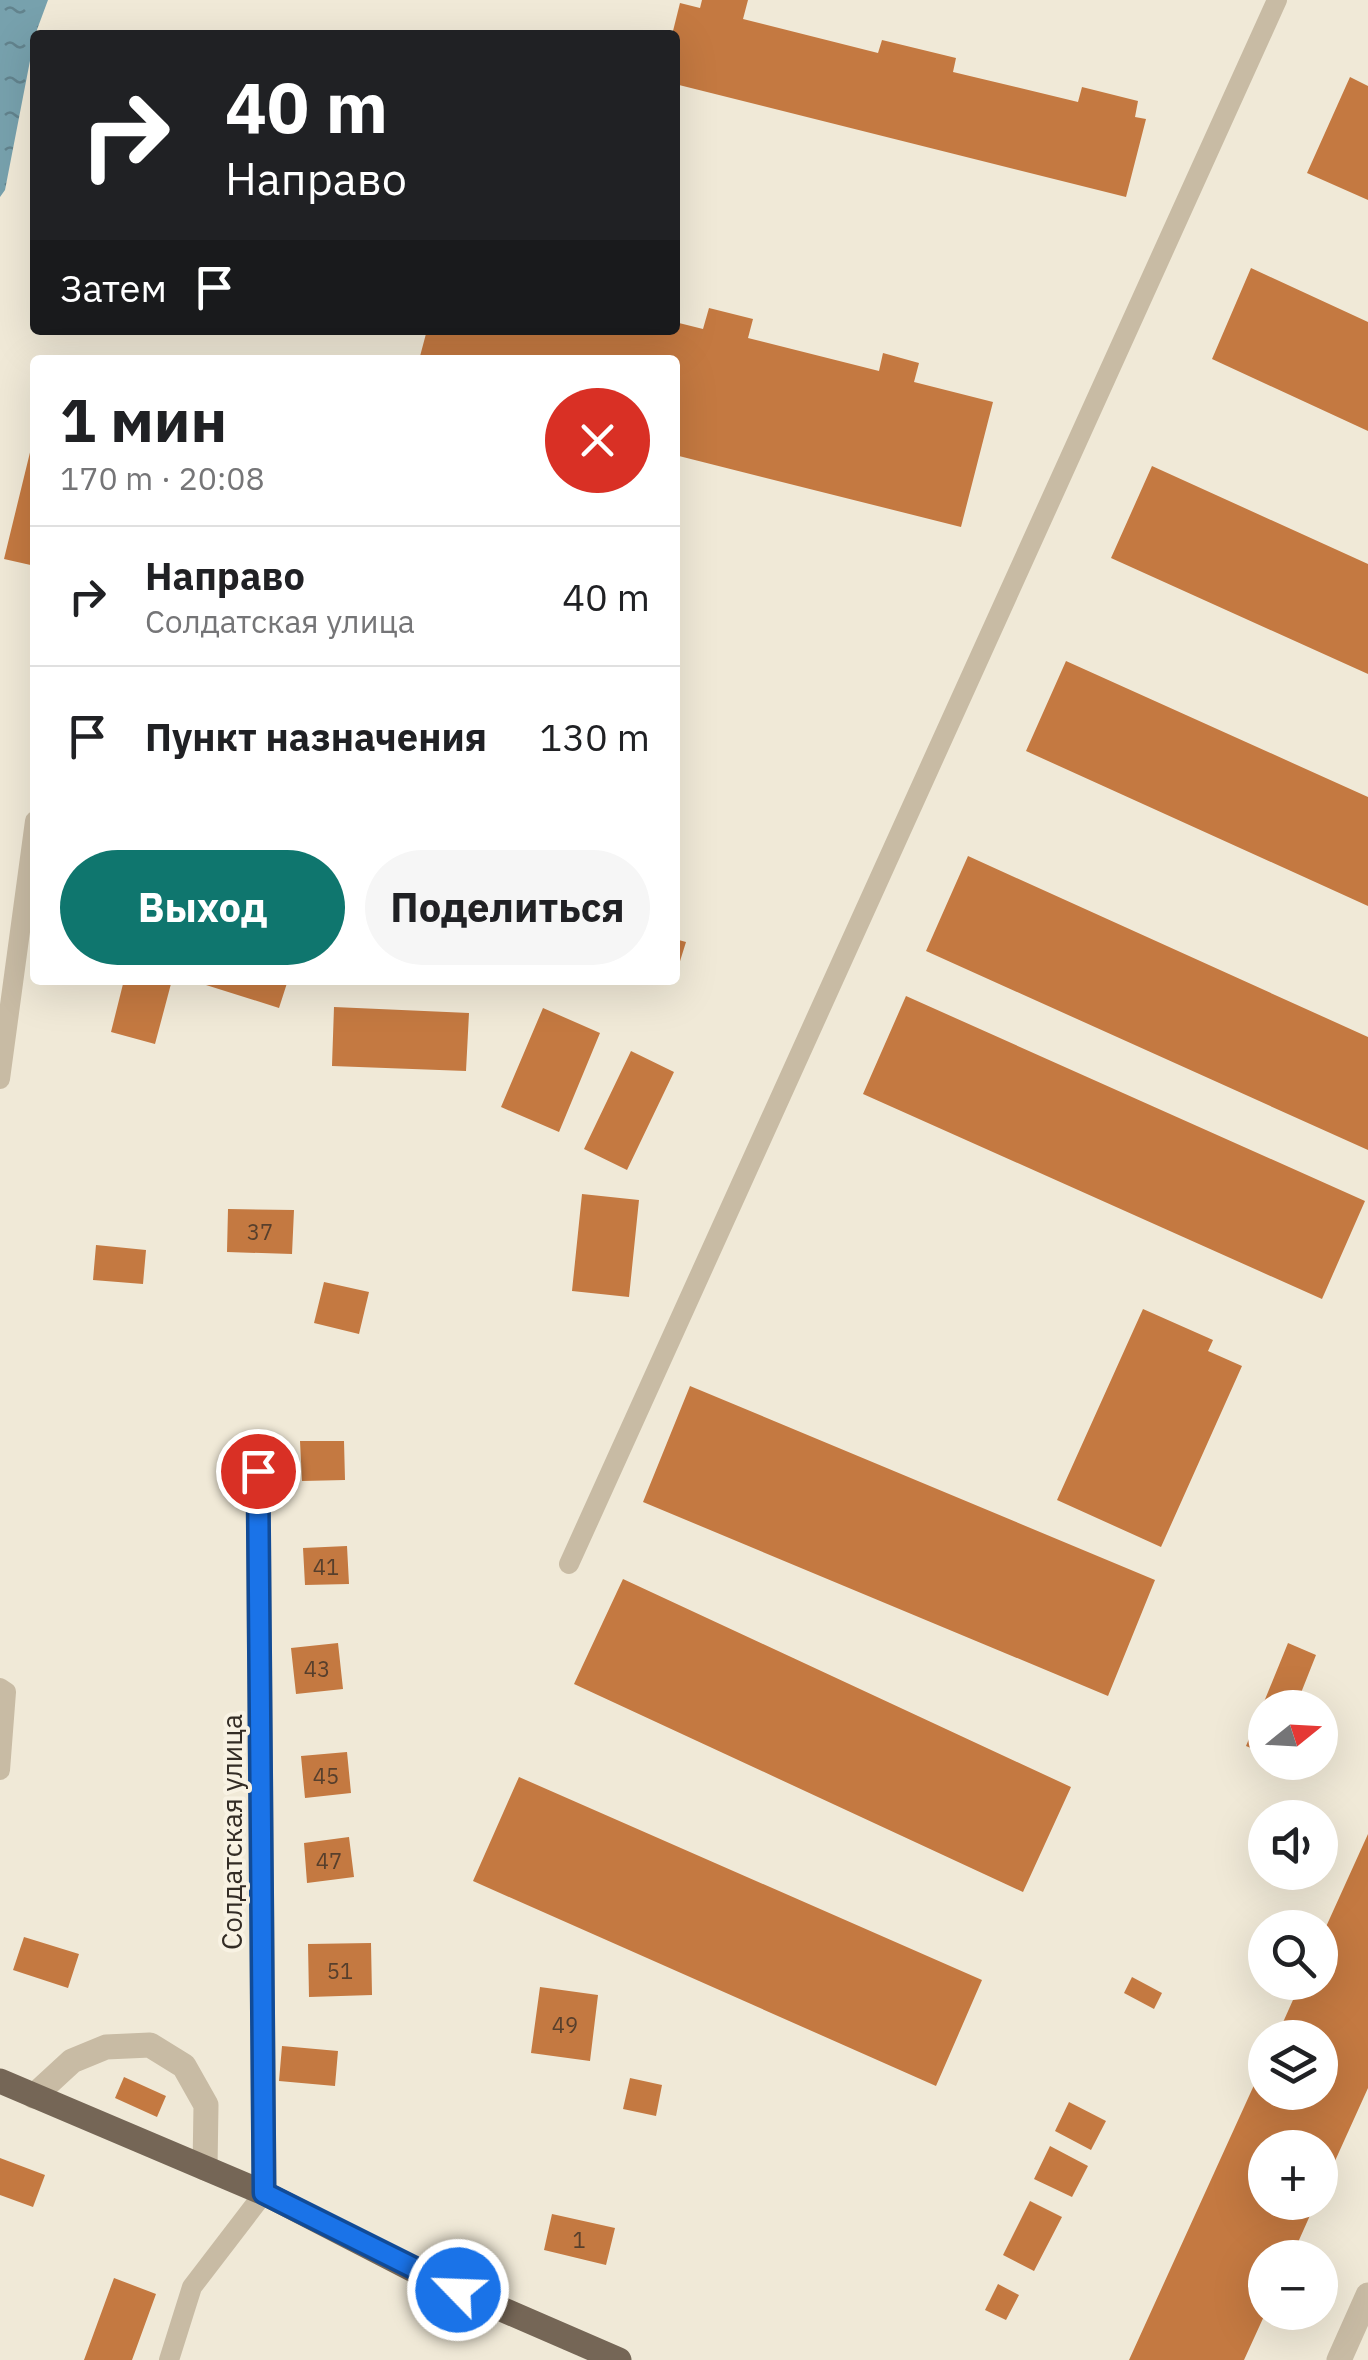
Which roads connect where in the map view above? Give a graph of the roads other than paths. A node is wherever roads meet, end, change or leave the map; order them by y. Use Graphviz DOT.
graph roads {
  1 [pos="1277,0"];
  2 [pos="30,858"];
  3 [pos="0,1079"];
  4 [pos="258,1471"];
  5 [pos="569,1564"];
  6 [pos="0,1688"];
  7 [pos="0,1770"];
  8 [pos="0,2081"];
  9 [pos="34,2096"];
  10 [pos="206,2168"];
  11 [pos="264,2193"];
  12 [pos="1368,2295"];
  13 [pos="169,2360"];
  14 [pos="619,2360"];
  15 [pos="1339,2360"];
  1 -- 5 [label="lane"];
  2 -- 3 [label="lane"];
  4 -- 11 [label="street, Солдатская улица"];
  6 -- 7 [label="lane"];
  8 -- 9 [label="main road"];
  9 -- 10 [label="main road"];
  9 -- 10 [label="street"];
  10 -- 11 [label="main road"];
  11 -- 13 [label="lane"];
  11 -- 14 [label="main road"];
  12 -- 15 [label="street"];
}
